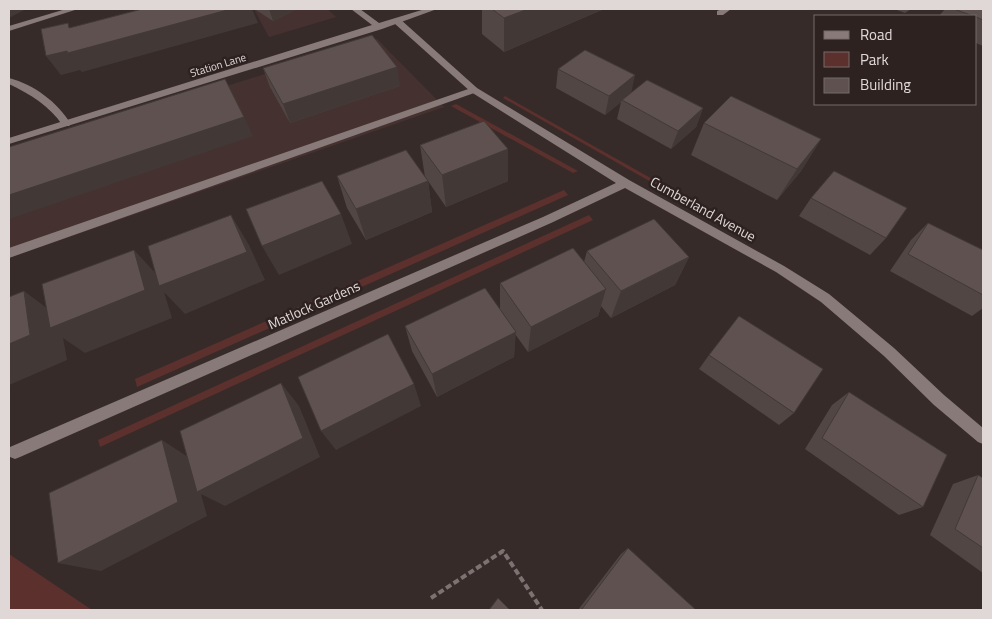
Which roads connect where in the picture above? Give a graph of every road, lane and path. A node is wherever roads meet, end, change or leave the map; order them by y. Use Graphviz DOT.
graph roads {
  1 [pos="74,9"];
  2 [pos="355,9"];
  3 [pos="432,9"];
  4 [pos="397,21"];
  5 [pos="379,27"];
  6 [pos="9,29"];
  7 [pos="9,81"];
  8 [pos="474,90"];
  9 [pos="66,124"];
  10 [pos="9,141"];
  11 [pos="624,183"];
  12 [pos="9,253"];
  13 [pos="983,437"];
  14 [pos="12,449"];
  15 [pos="432,598"];
  16 [pos="542,610"];
  1 -- 6 [label="street"];
  2 -- 5 [label="street"];
  3 -- 4 [label="street, Station Lane"];
  4 -- 5 [label="street, Station Lane"];
  4 -- 8 [label="street, Cumberland Avenue"];
  5 -- 9 [label="street, Station Lane"];
  7 -- 9 [label="street"];
  8 -- 11 [label="street, Cumberland Avenue"];
  8 -- 12 [label="street"];
  9 -- 10 [label="street, Station Lane"];
  11 -- 13 [label="street, Cumberland Avenue"];
  11 -- 14 [label="street, Matlock Gardens"];
  15 -- 16 [label="path"];
}
